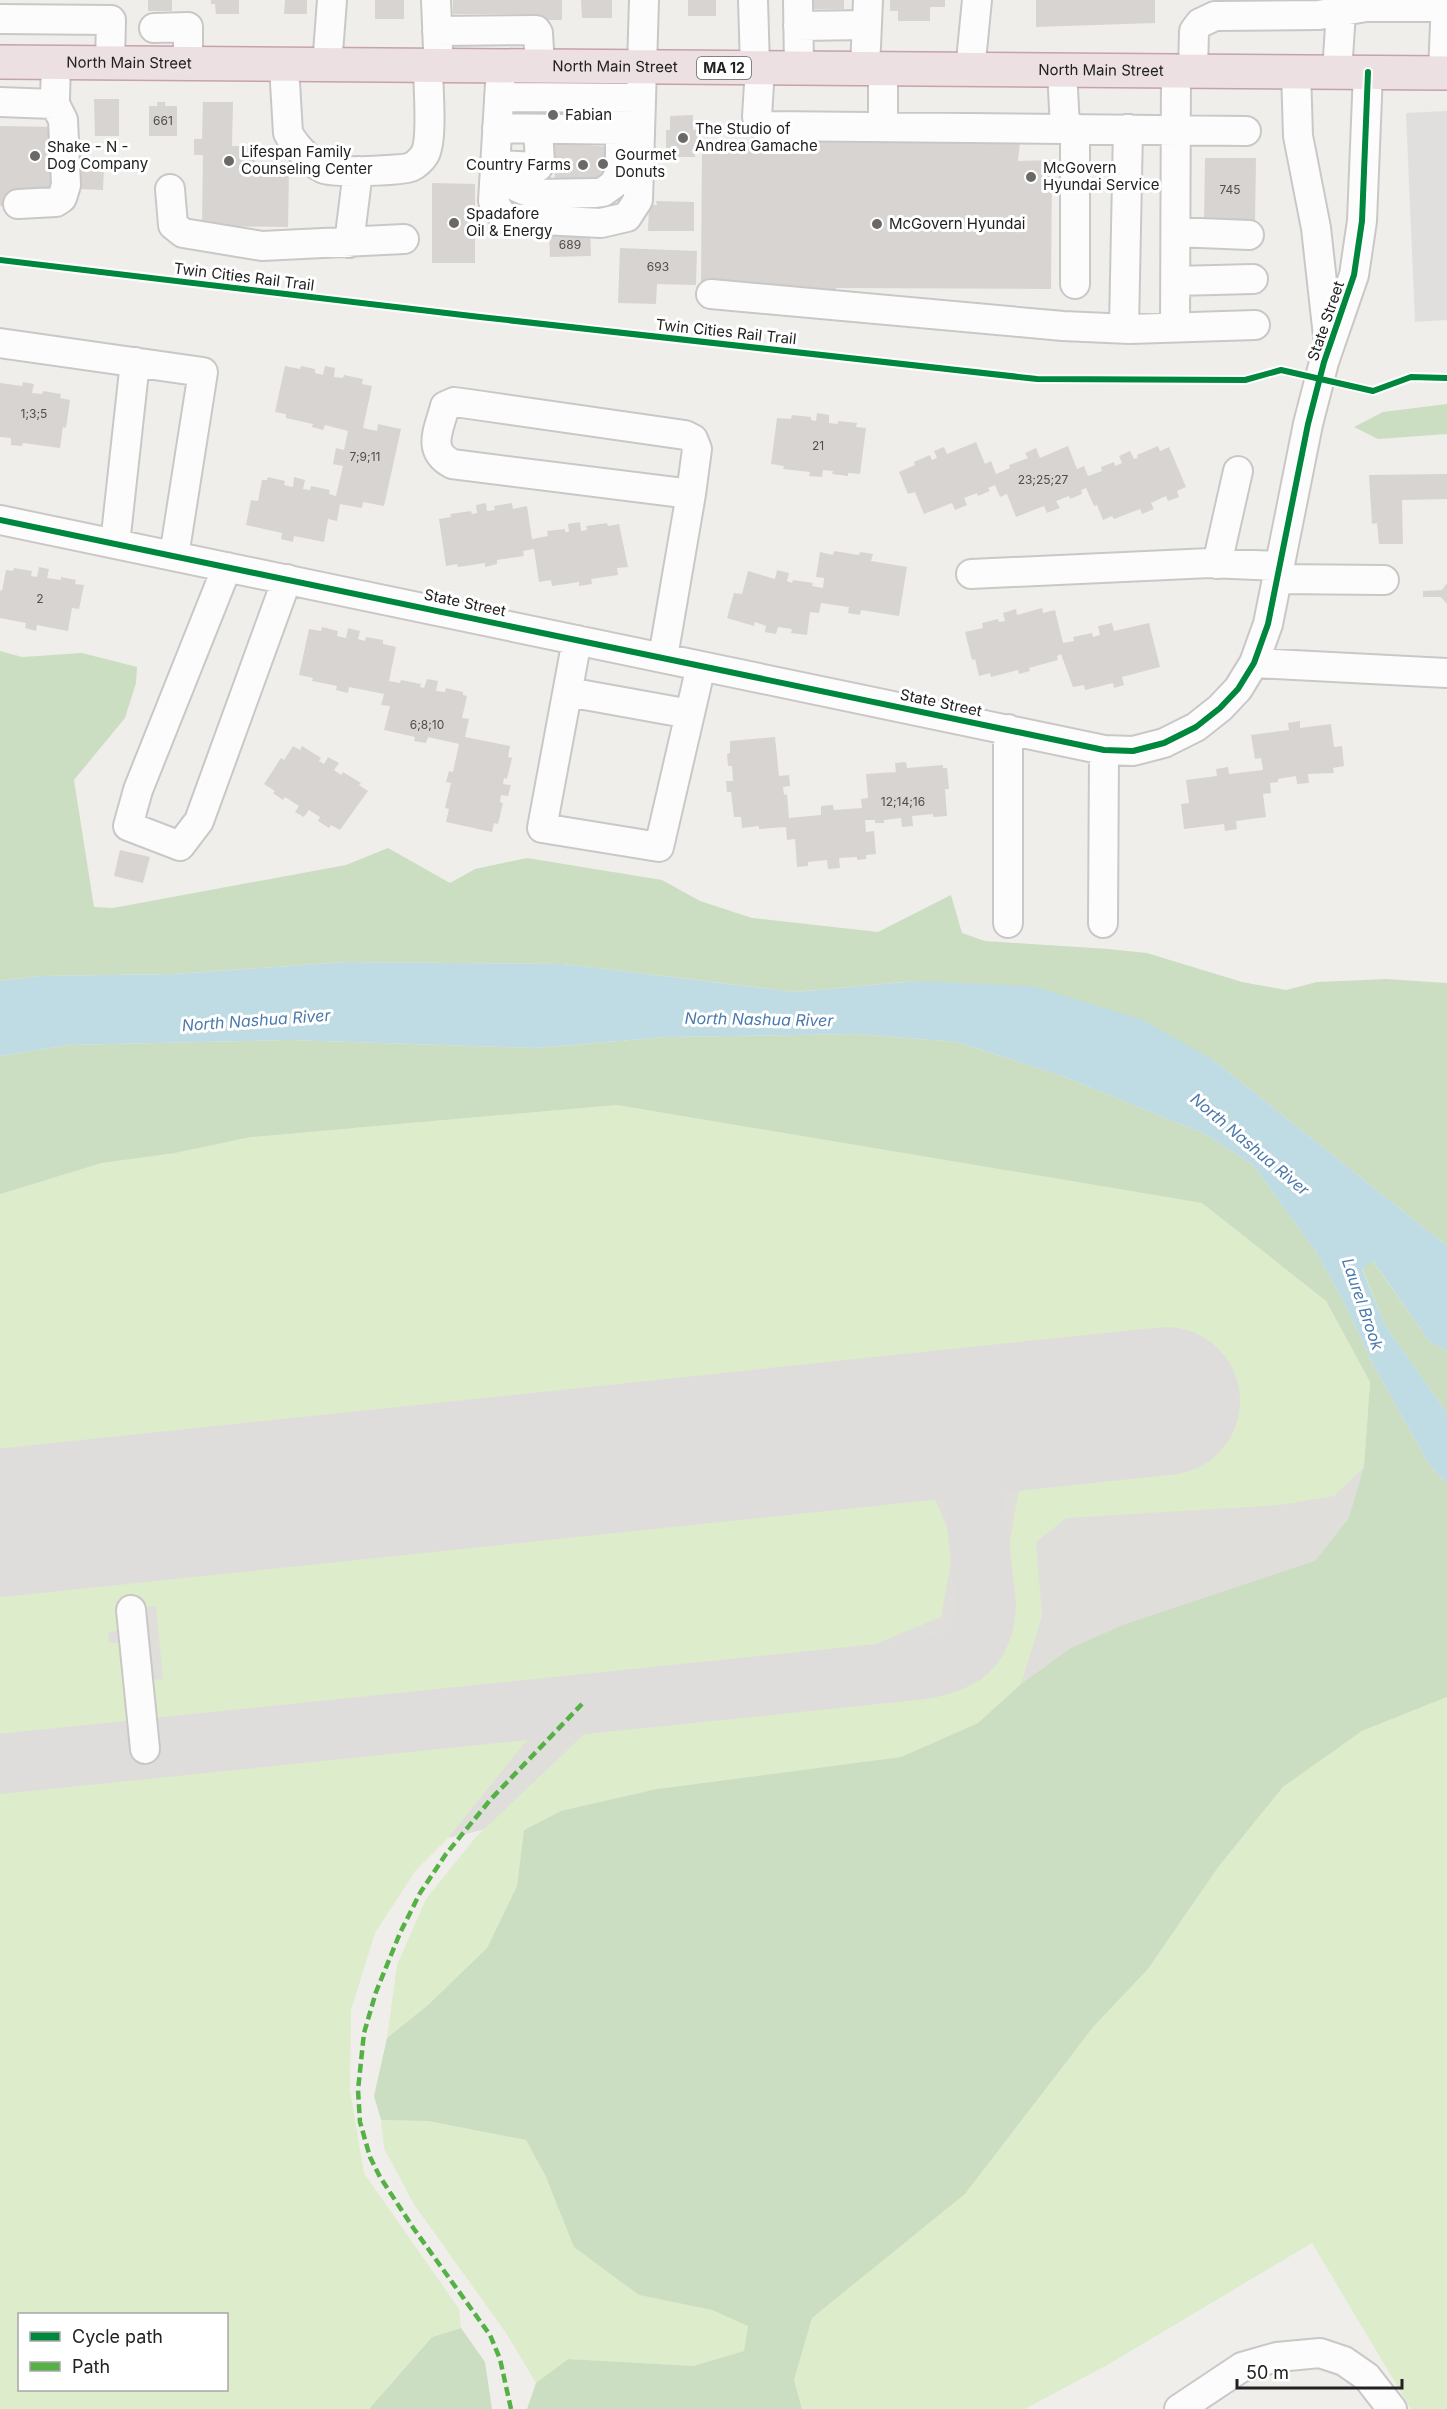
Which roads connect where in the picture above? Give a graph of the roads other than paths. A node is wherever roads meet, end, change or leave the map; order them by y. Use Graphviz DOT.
graph roads {
  1 [pos="332,0"];
  2 [pos="436,0"];
  3 [pos="644,0"];
  4 [pos="753,0"];
  5 [pos="977,0"];
  6 [pos="1446,3"];
  7 [pos="1227,8"];
  8 [pos="1341,12"];
  9 [pos="798,13"];
  10 [pos="868,13"];
  11 [pos="0,19"];
  12 [pos="154,28"];
  13 [pos="437,32"];
  14 [pos="0,62"];
  15 [pos="56,63"];
  16 [pos="110,64"];
  17 [pos="188,65"];
  18 [pos="284,66"];
  19 [pos="327,66"];
  20 [pos="433,67"];
  21 [pos="540,67"];
  22 [pos="757,67"];
  23 [pos="799,67"];
  24 [pos="874,69"];
  25 [pos="1062,70"];
  26 [pos="970,71"];
  27 [pos="1185,71"];
  28 [pos="1296,71"];
  29 [pos="1352,72"];
  30 [pos="1445,73"];
  31 [pos="500,82"];
  32 [pos="634,88"];
  33 [pos="0,102"];
  34 [pos="54,102"];
  35 [pos="883,127"];
  36 [pos="497,128"];
  37 [pos="1070,128"];
  38 [pos="538,129"];
  39 [pos="1128,129"];
  40 [pos="630,130"];
  41 [pos="1177,130"];
  42 [pos="1246,131"];
  43 [pos="358,171"];
  44 [pos="495,171"];
  45 [pos="170,189"];
  46 [pos="18,204"];
  47 [pos="1176,232"];
  48 [pos="1249,235"];
  49 [pos="404,239"];
  50 [pos="350,243"];
  51 [pos="1253,279"];
  52 [pos="1176,281"];
  53 [pos="1075,284"];
  54 [pos="711,294"];
  55 [pos="1255,325"];
  56 [pos="1176,326"];
  57 [pos="1124,328"];
  58 [pos="0,343"];
  59 [pos="1329,348"];
  60 [pos="135,362"];
  61 [pos="1238,471"];
  62 [pos="691,494"];
  63 [pos="0,520"];
  64 [pos="115,543"];
  65 [pos="174,556"];
  66 [pos="1217,564"];
  67 [pos="227,567"];
  68 [pos="1278,572"];
  69 [pos="970,574"];
  70 [pos="287,579"];
  71 [pos="1384,580"];
  72 [pos="577,640"];
  73 [pos="663,657"];
  74 [pos="1254,663"];
  75 [pos="700,666"];
  76 [pos="1447,674"];
  77 [pos="568,692"];
  78 [pos="690,714"];
  79 [pos="1008,729"];
  80 [pos="1104,750"];
  81 [pos="1103,922"];
  82 [pos="1008,923"];
  83 [pos="131,1610"];
  84 [pos="145,1749"];
  85 [pos="1179,2409"];
  86 [pos="1392,2409"];
  1 -- 19 [label="street"];
  2 -- 13 [label="street"];
  3 -- 32 [label="street"];
  4 -- 22 [label="street"];
  5 -- 26 [label="street"];
  6 -- 8 [label="street"];
  6 -- 30 [label="street"];
  7 -- 8 [label="street"];
  7 -- 27 [label="street"];
  8 -- 29 [label="street, State Street"];
  9 -- 10 [label="street"];
  9 -- 23 [label="street"];
  10 -- 24 [label="street"];
  11 -- 16 [label="street"];
  12 -- 17 [label="street"];
  13 -- 20 [label="street"];
  13 -- 21 [label="street"];
  14 -- 15 [label="highway, North Main Street / MA 12"];
  15 -- 16 [label="highway, North Main Street / MA 12"];
  15 -- 34 [label="street"];
  16 -- 17 [label="highway, North Main Street / MA 12"];
  17 -- 18 [label="highway, North Main Street / MA 12"];
  18 -- 19 [label="highway, North Main Street / MA 12"];
  18 -- 43 [label="street"];
  19 -- 20 [label="highway, North Main Street / MA 12"];
  20 -- 31 [label="highway, North Main Street / MA 12"];
  20 -- 43 [label="street"];
  21 -- 31 [label="highway, North Main Street / MA 12"];
  21 -- 32 [label="highway, North Main Street / MA 12"];
  22 -- 23 [label="highway, North Main Street / MA 12"];
  22 -- 32 [label="highway, North Main Street / MA 12"];
  22 -- 35 [label="street"];
  23 -- 24 [label="highway, North Main Street / MA 12"];
  24 -- 26 [label="highway, North Main Street / MA 12"];
  24 -- 35 [label="street"];
  25 -- 26 [label="highway, North Main Street / MA 12"];
  25 -- 27 [label="highway, North Main Street / MA 12"];
  25 -- 37 [label="street"];
  27 -- 28 [label="highway, North Main Street / MA 12"];
  27 -- 41 [label="street"];
  28 -- 29 [label="highway, North Main Street / MA 12"];
  28 -- 59 [label="street"];
  29 -- 30 [label="highway, North Main Street / MA 12"];
  29 -- 59 [label="street, State Street"];
  31 -- 32 [label="street"];
  31 -- 36 [label="street"];
  32 -- 40 [label="street"];
  33 -- 34 [label="street"];
  34 -- 46 [label="street"];
  35 -- 37 [label="street"];
  36 -- 38 [label="street"];
  36 -- 44 [label="street"];
  37 -- 39 [label="street"];
  37 -- 53 [label="street"];
  38 -- 40 [label="street"];
  38 -- 44 [label="street"];
  39 -- 41 [label="street"];
  39 -- 57 [label="street"];
  40 -- 44 [label="street"];
  41 -- 42 [label="street"];
  41 -- 47 [label="street"];
  43 -- 50 [label="street"];
  45 -- 50 [label="street"];
  47 -- 48 [label="street"];
  47 -- 52 [label="street"];
  49 -- 50 [label="street"];
  51 -- 52 [label="street"];
  52 -- 56 [label="street"];
  54 -- 57 [label="street"];
  55 -- 56 [label="street"];
  56 -- 57 [label="street"];
  58 -- 60 [label="street"];
  59 -- 68 [label="street, State Street"];
  60 -- 64 [label="street"];
  60 -- 65 [label="street"];
  61 -- 66 [label="street"];
  62 -- 62 [label="street"];
  62 -- 73 [label="street"];
  63 -- 64 [label="street, State Street"];
  64 -- 65 [label="street, State Street"];
  65 -- 67 [label="street, State Street"];
  66 -- 68 [label="street"];
  66 -- 69 [label="street"];
  67 -- 70 [label="street, State Street"];
  67 -- 70 [label="street"];
  68 -- 71 [label="street"];
  68 -- 74 [label="street, State Street"];
  70 -- 72 [label="street, State Street"];
  72 -- 73 [label="street, State Street"];
  72 -- 77 [label="street"];
  73 -- 75 [label="street, State Street"];
  74 -- 76 [label="street"];
  74 -- 80 [label="street, State Street"];
  75 -- 78 [label="street"];
  75 -- 79 [label="street, State Street"];
  77 -- 78 [label="street"];
  77 -- 78 [label="street"];
  79 -- 80 [label="street, State Street"];
  79 -- 82 [label="street"];
  80 -- 81 [label="street"];
  83 -- 84 [label="street"];
  85 -- 86 [label="street"];
}
